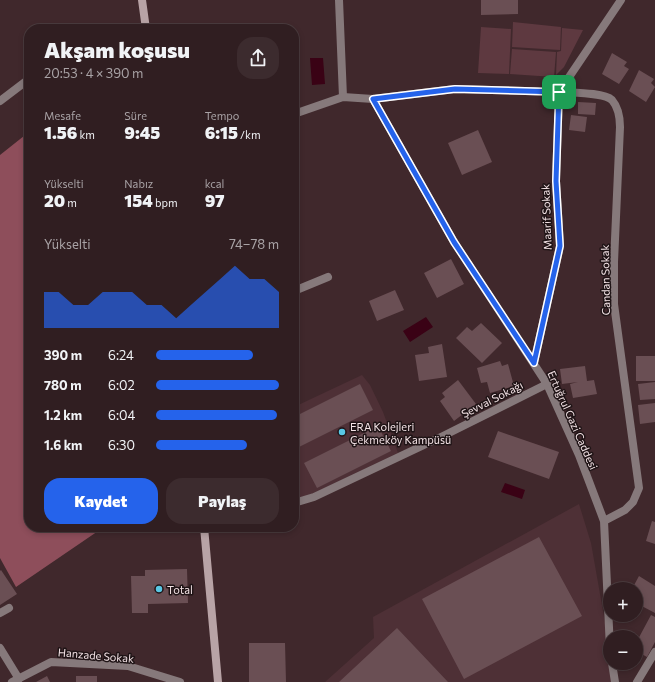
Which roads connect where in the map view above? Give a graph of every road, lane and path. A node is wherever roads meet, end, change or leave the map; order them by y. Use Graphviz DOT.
graph roads {
  1 [pos="142,0"];
  2 [pos="339,0"];
  3 [pos="621,0"];
  4 [pos="145,24"];
  5 [pos="24,83"];
  6 [pos="559,92"];
  7 [pos="343,97"];
  8 [pos="373,99"];
  9 [pos="0,101"];
  10 [pos="299,112"];
  11 [pos="328,277"];
  12 [pos="299,289"];
  13 [pos="534,363"];
  14 [pos="547,384"];
  15 [pos="299,502"];
  16 [pos="604,521"];
  17 [pos="206,532"];
  18 [pos="9,608"];
  19 [pos="0,613"];
  20 [pos="609,630"];
  21 [pos="0,648"];
  22 [pos="655,652"];
  23 [pos="613,670"];
  24 [pos="16,680"];
  25 [pos="180,682"];
  26 [pos="218,682"];
  27 [pos="615,682"];
  28 [pos="637,682"];
  1 -- 4 [label="main road"];
  2 -- 7 [label="street"];
  3 -- 6 [label="street"];
  5 -- 9 [label="street"];
  6 -- 8 [label="street, Candan Sokak"];
  6 -- 13 [label="street, Maarif Sokak"];
  6 -- 16 [label="street, Candan Sokak"];
  7 -- 8 [label="street, Candan Sokak"];
  7 -- 10 [label="street"];
  8 -- 13 [label="street, Ertuğrul Gazi Caddesi"];
  11 -- 12 [label="street"];
  13 -- 14 [label="street, Ertuğrul Gazi Caddesi"];
  14 -- 15 [label="street, Şevval Sokağı"];
  14 -- 16 [label="street, Ertuğrul Gazi Caddesi"];
  16 -- 20 [label="street, Ertuğrul Gazi Caddesi"];
  17 -- 26 [label="main road"];
  18 -- 19 [label="street"];
  21 -- 24 [label="street"];
  22 -- 28 [label="street"];
  23 -- 27 [label="street"];
  24 -- 25 [label="street, Hanzade Sokak"];
}
